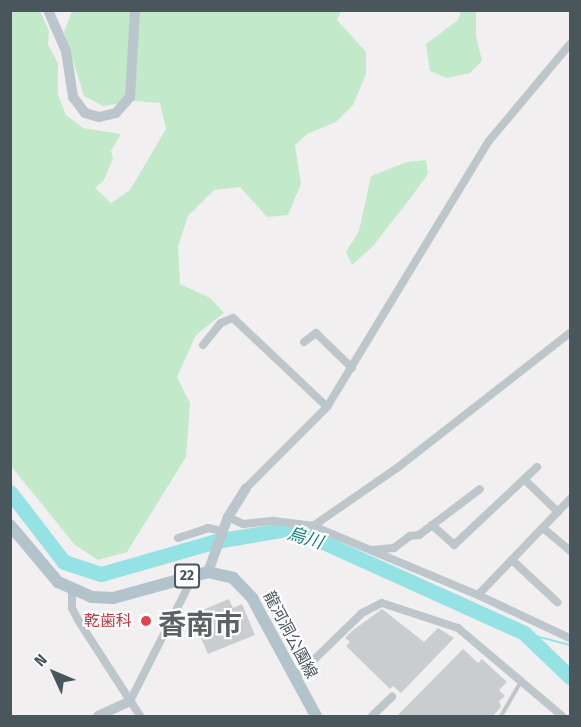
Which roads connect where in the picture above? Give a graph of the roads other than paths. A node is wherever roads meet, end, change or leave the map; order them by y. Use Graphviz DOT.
graph roads {
  1 [pos="48,10"];
  2 [pos="135,10"];
  3 [pos="570,44"];
  4 [pos="570,333"];
  5 [pos="304,342"];
  6 [pos="202,345"];
  7 [pos="352,368"];
  8 [pos="327,407"];
  9 [pos="537,468"];
  10 [pos="525,480"];
  11 [pos="246,488"];
  12 [pos="480,489"];
  13 [pos="570,499"];
  14 [pos="558,512"];
  15 [pos="228,518"];
  16 [pos="10,525"];
  17 [pos="432,525"];
  18 [pos="313,526"];
  19 [pos="543,528"];
  20 [pos="222,531"];
  21 [pos="178,538"];
  22 [pos="371,550"];
  23 [pos="570,551"];
  24 [pos="512,560"];
  25 [pos="210,567"];
  26 [pos="194,574"];
  27 [pos="72,590"];
  28 [pos="478,595"];
  29 [pos="557,602"];
  30 [pos="570,638"];
  31 [pos="294,679"];
  32 [pos="522,681"];
  33 [pos="392,697"];
  34 [pos="130,701"];
  35 [pos="98,717"];
  36 [pos="140,717"];
  37 [pos="316,717"];
  38 [pos="372,717"];
  39 [pos="501,717"];
  40 [pos="562,717"];
  1 -- 2 [label="main road"];
  3 -- 7 [label="street"];
  4 -- 18 [label="street"];
  5 -- 7 [label="street"];
  6 -- 8 [label="street"];
  7 -- 8 [label="street"];
  8 -- 11 [label="street"];
  9 -- 10 [label="street"];
  10 -- 14 [label="street"];
  10 -- 17 [label="street"];
  11 -- 15 [label="main road"];
  12 -- 17 [label="street"];
  13 -- 14 [label="street"];
  14 -- 19 [label="street"];
  15 -- 18 [label="street"];
  15 -- 20 [label="main road"];
  16 -- 27 [label="main road, 龍河洞公園線 / 22"];
  17 -- 22 [label="street"];
  18 -- 22 [label="street"];
  19 -- 23 [label="street"];
  19 -- 24 [label="street"];
  20 -- 21 [label="street"];
  20 -- 25 [label="main road"];
  22 -- 28 [label="street"];
  24 -- 28 [label="street"];
  24 -- 29 [label="street"];
  25 -- 26 [label="main road, 龍河洞公園線 / 22"];
  25 -- 31 [label="main road, 龍河洞公園線 / 22"];
  26 -- 27 [label="main road, 龍河洞公園線 / 22"];
  26 -- 34 [label="street"];
  27 -- 34 [label="street"];
  28 -- 30 [label="street"];
  31 -- 32 [label="street"];
  31 -- 37 [label="main road, 龍河洞公園線 / 22"];
  32 -- 39 [label="lane"];
  32 -- 40 [label="street"];
  33 -- 38 [label="street"];
  34 -- 35 [label="main road"];
  34 -- 36 [label="street"];
}
